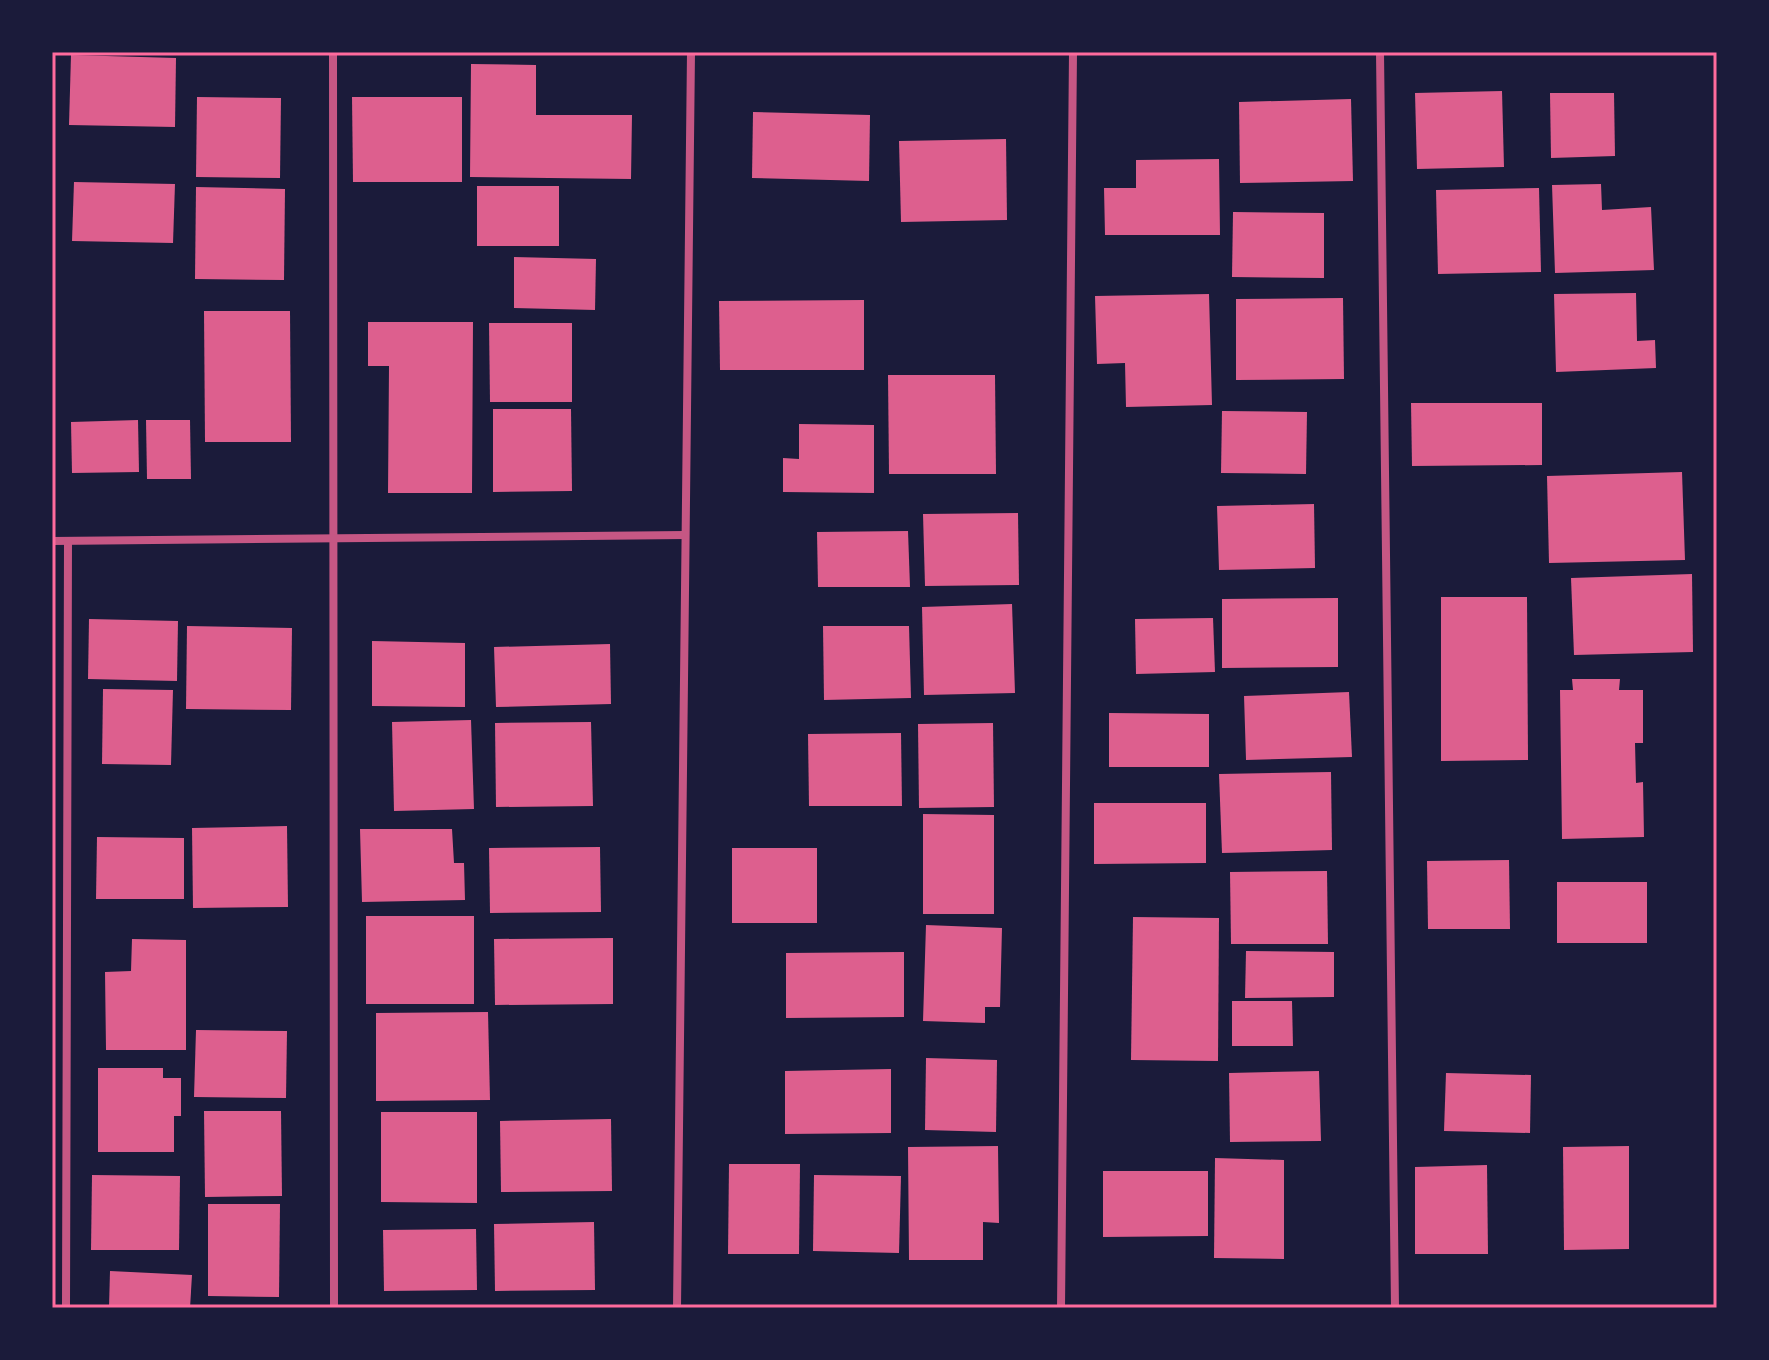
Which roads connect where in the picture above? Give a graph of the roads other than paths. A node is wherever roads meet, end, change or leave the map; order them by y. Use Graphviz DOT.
graph roads {
  1 [pos="333,52"];
  2 [pos="691,52"];
  3 [pos="1073,52"];
  4 [pos="1380,52"];
  5 [pos="685,535"];
  6 [pos="332,538"];
  7 [pos="52,541"];
  8 [pos="68,541"];
  9 [pos="66,1308"];
  10 [pos="334,1308"];
  11 [pos="677,1308"];
  12 [pos="1061,1308"];
  13 [pos="1395,1308"];
  1 -- 6 [label="street"];
  2 -- 5 [label="street"];
  3 -- 12 [label="street"];
  4 -- 13 [label="street"];
  5 -- 6 [label="street"];
  5 -- 11 [label="street"];
  6 -- 8 [label="street"];
  6 -- 10 [label="street"];
  7 -- 8 [label="street"];
  8 -- 9 [label="street"];
}
